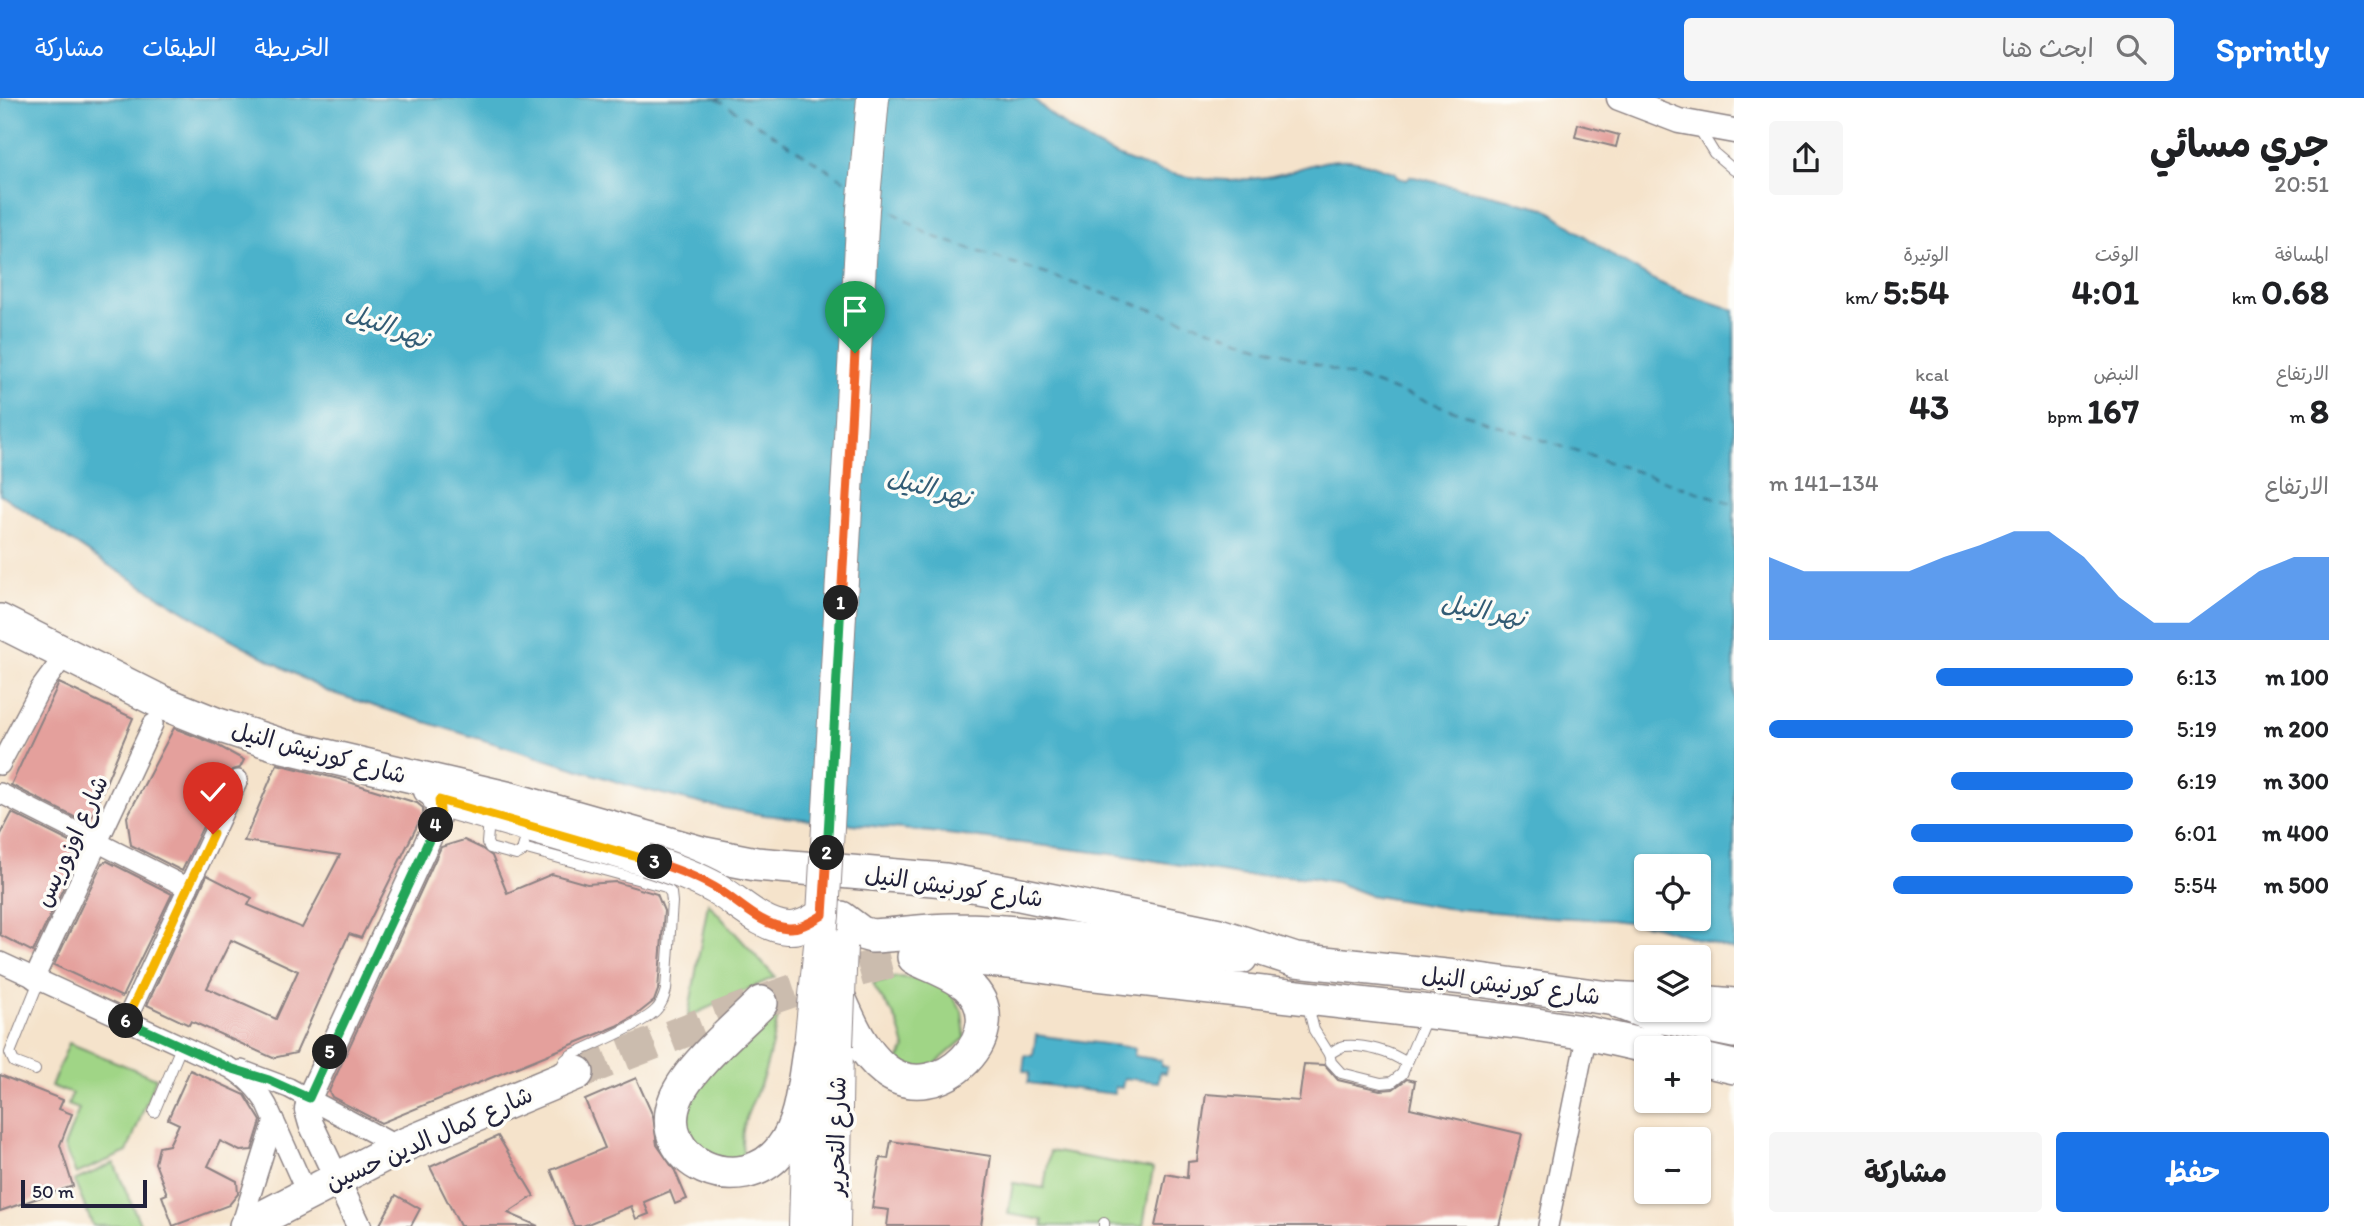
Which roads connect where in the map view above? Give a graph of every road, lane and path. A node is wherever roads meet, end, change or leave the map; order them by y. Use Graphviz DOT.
graph roads {
  1 [pos="873,98"];
  2 [pos="892,98"];
  3 [pos="1619,98"];
  4 [pos="1698,126"];
  5 [pos="1734,131"];
  6 [pos="1734,170"];
  7 [pos="0,621"];
  8 [pos="65,655"];
  9 [pos="153,724"];
  10 [pos="0,765"];
  11 [pos="382,769"];
  12 [pos="238,779"];
  13 [pos="0,793"];
  14 [pos="439,800"];
  15 [pos="525,837"];
  16 [pos="98,842"];
  17 [pos="188,888"];
  18 [pos="832,917"];
  19 [pos="1296,960"];
  20 [pos="0,962"];
  21 [pos="1334,964"];
  22 [pos="36,980"];
  23 [pos="839,998"];
  24 [pos="1608,998"];
  25 [pos="1634,999"];
  26 [pos="1318,1000"];
  27 [pos="761,1003"];
  28 [pos="1711,1003"];
  29 [pos="1734,1004"];
  30 [pos="1429,1012"];
  31 [pos="126,1021"];
  32 [pos="1734,1031"];
  33 [pos="1587,1033"];
  34 [pos="1634,1044"];
  35 [pos="824,1046"];
  36 [pos="181,1047"];
  37 [pos="1329,1054"];
  38 [pos="1711,1062"];
  39 [pos="1406,1063"];
  40 [pos="1734,1067"];
  41 [pos="230,1068"];
  42 [pos="35,1069"];
  43 [pos="569,1076"];
  44 [pos="309,1098"];
  45 [pos="154,1112"];
  46 [pos="274,1121"];
  47 [pos="399,1147"];
  48 [pos="338,1178"];
  49 [pos="307,1194"];
  50 [pos="243,1226"];
  51 [pos="359,1226"];
  52 [pos="805,1226"];
  53 [pos="834,1226"];
  54 [pos="1548,1226"];
  1 -- 18 [label="main road, bridge"];
  2 -- 18 [label="main road"];
  3 -- 4 [label="street"];
  4 -- 5 [label="street"];
  4 -- 6 [label="lane"];
  7 -- 8 [label="highway, شارع كورنيش النيل"];
  8 -- 10 [label="street"];
  8 -- 11 [label="highway, شارع كورنيش النيل"];
  9 -- 16 [label="street, شارع اوزوريس"];
  11 -- 14 [label="street"];
  11 -- 19 [label="highway, شارع كورنيش النيل"];
  12 -- 17 [label="street"];
  13 -- 16 [label="street"];
  14 -- 15 [label="main road"];
  14 -- 44 [label="street"];
  15 -- 18 [label="main road, bridge"];
  15 -- 43 [label="lane"];
  16 -- 17 [label="street"];
  16 -- 22 [label="street, شارع اوزوريس"];
  17 -- 31 [label="street"];
  18 -- 19 [label="highway"];
  18 -- 23 [label="main road, bridge"];
  18 -- 35 [label="main road, bridge"];
  19 -- 21 [label="highway, شارع كورنيش النيل"];
  20 -- 22 [label="street"];
  21 -- 24 [label="highway, شارع كورنيش النيل"];
  21 -- 26 [label="highway"];
  22 -- 31 [label="street"];
  22 -- 42 [label="lane"];
  23 -- 26 [label="highway, شارع كورنيش النيل"];
  23 -- 35 [label="main road, bridge"];
  24 -- 25 [label="highway, شارع كورنيش النيل"];
  24 -- 32 [label="highway"];
  26 -- 30 [label="highway, شارع كورنيش النيل"];
  26 -- 37 [label="lane"];
  27 -- 35 [label="highway"];
  28 -- 29 [label="highway"];
  30 -- 33 [label="highway, شارع كورنيش النيل"];
  30 -- 39 [label="lane"];
  31 -- 36 [label="street"];
  33 -- 34 [label="highway, شارع كورنيش النيل"];
  33 -- 54 [label="street"];
  35 -- 52 [label="main road, شارع التحرير"];
  35 -- 53 [label="main road, شارع التحرير"];
  36 -- 41 [label="street"];
  36 -- 45 [label="lane"];
  37 -- 39 [label="lane"];
  37 -- 39 [label="lane"];
  38 -- 40 [label="highway"];
  41 -- 44 [label="street"];
  41 -- 46 [label="street"];
  43 -- 47 [label="highway, شارع كمال الدين حسين"];
  44 -- 47 [label="street"];
  44 -- 48 [label="street"];
  46 -- 49 [label="street"];
  46 -- 50 [label="street"];
  47 -- 48 [label="highway, شارع كمال الدين حسين"];
  48 -- 49 [label="highway, شارع كمال الدين حسين"];
  48 -- 51 [label="street"];
  49 -- 50 [label="highway, شارع كمال الدين حسين"];
}
